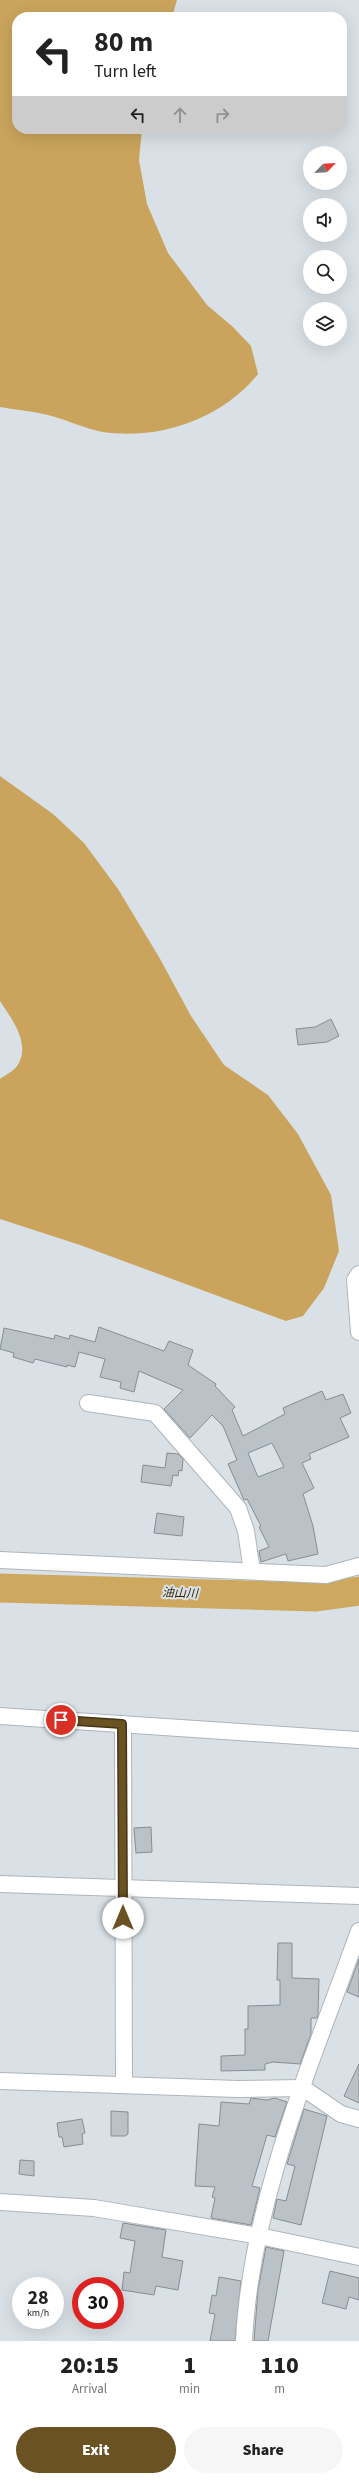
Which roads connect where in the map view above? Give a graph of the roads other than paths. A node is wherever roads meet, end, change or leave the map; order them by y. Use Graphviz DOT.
graph roads {
  1 [pos="359,1274"];
  2 [pos="359,1332"];
  3 [pos="88,1403"];
  4 [pos="0,1560"];
  5 [pos="359,1566"];
  6 [pos="252,1571"];
  7 [pos="0,1716"];
  8 [pos="122,1724"];
  9 [pos="359,1740"];
  10 [pos="0,1884"];
  11 [pos="123,1888"];
  12 [pos="359,1896"];
  13 [pos="359,1931"];
  14 [pos="0,2081"];
  15 [pos="124,2085"];
  16 [pos="303,2088"];
  17 [pos="359,2119"];
  18 [pos="0,2202"];
  19 [pos="259,2236"];
  20 [pos="359,2257"];
  21 [pos="244,2341"];
  1 -- 2 [label="street"];
  3 -- 6 [label="street"];
  4 -- 6 [label="street"];
  5 -- 6 [label="street"];
  7 -- 8 [label="street"];
  8 -- 9 [label="street"];
  8 -- 11 [label="street"];
  10 -- 11 [label="street"];
  11 -- 12 [label="street"];
  11 -- 15 [label="street"];
  13 -- 16 [label="street"];
  14 -- 15 [label="street"];
  15 -- 16 [label="street"];
  16 -- 17 [label="street"];
  16 -- 19 [label="street"];
  18 -- 19 [label="street"];
  19 -- 20 [label="street"];
  19 -- 21 [label="street"];
}
